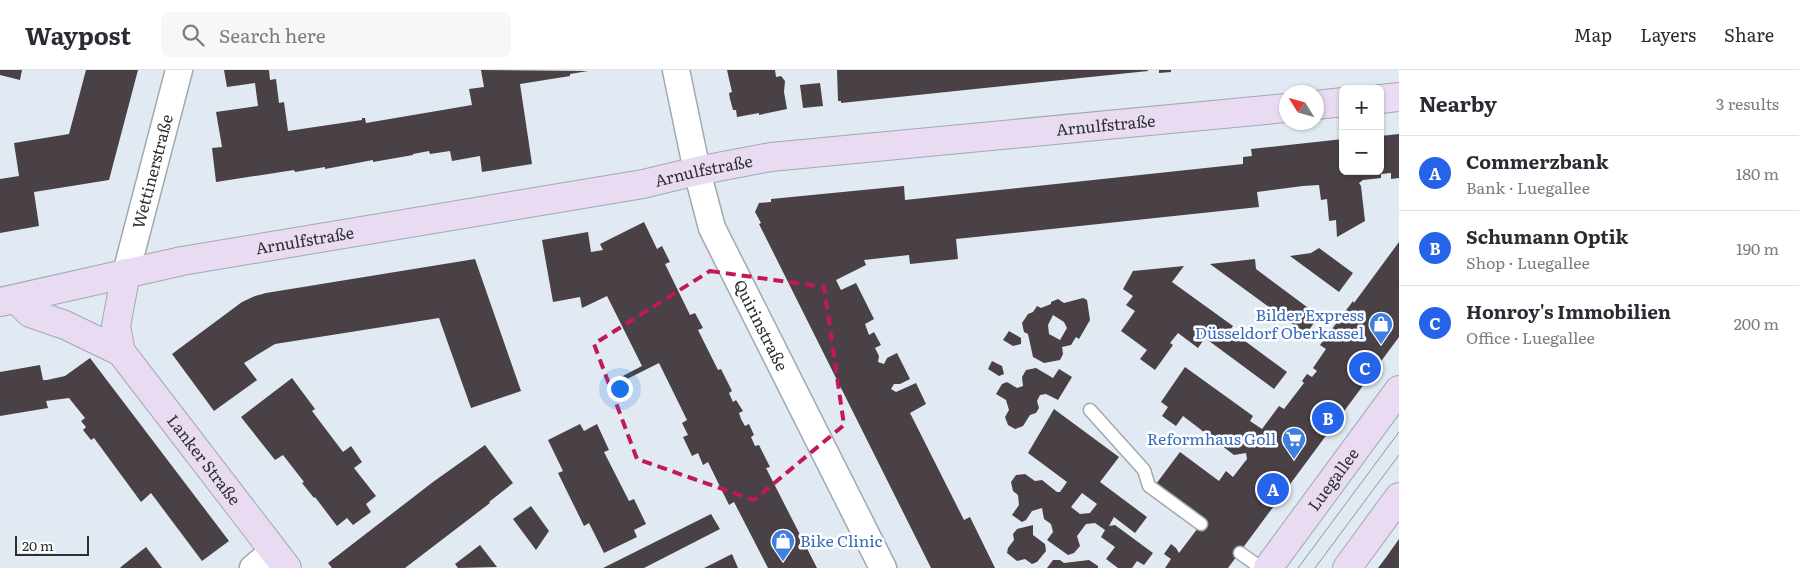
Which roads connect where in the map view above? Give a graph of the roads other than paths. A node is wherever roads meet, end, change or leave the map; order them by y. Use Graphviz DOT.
graph roads {
  1 [pos="179,70"];
  2 [pos="676,70"];
  3 [pos="1399,97"];
  4 [pos="1384,99"];
  5 [pos="1339,102"];
  6 [pos="1324,104"];
  7 [pos="1279,109"];
  8 [pos="696,171"];
  9 [pos="126,273"];
  10 [pos="8,300"];
  11 [pos="121,352"];
  12 [pos="1399,390"];
  13 [pos="1090,410"];
  14 [pos="1399,497"];
  15 [pos="1200,524"];
  16 [pos="1240,552"];
  17 [pos="280,560"];
  18 [pos="253,568"];
  19 [pos="883,568"];
  20 [pos="1261,568"];
  21 [pos="1268,568"];
  22 [pos="1347,568"];
  1 -- 9 [label="street, Wettinerstraße"];
  2 -- 8 [label="street, Quirinstraße"];
  3 -- 4 [label="street"];
  5 -- 6 [label="street"];
  7 -- 8 [label="street, Arnulfstraße"];
  8 -- 9 [label="street, Arnulfstraße"];
  8 -- 19 [label="street, Quirinstraße"];
  9 -- 10 [label="street, Arnulfstraße"];
  9 -- 11 [label="street, Lanker Straße"];
  10 -- 11 [label="street, Lanker Straße"];
  11 -- 17 [label="street, Lanker Straße"];
  12 -- 21 [label="street, Luegallee"];
  13 -- 15 [label="lane"];
  14 -- 22 [label="street"];
  16 -- 20 [label="lane"];
  17 -- 18 [label="street"];
}
